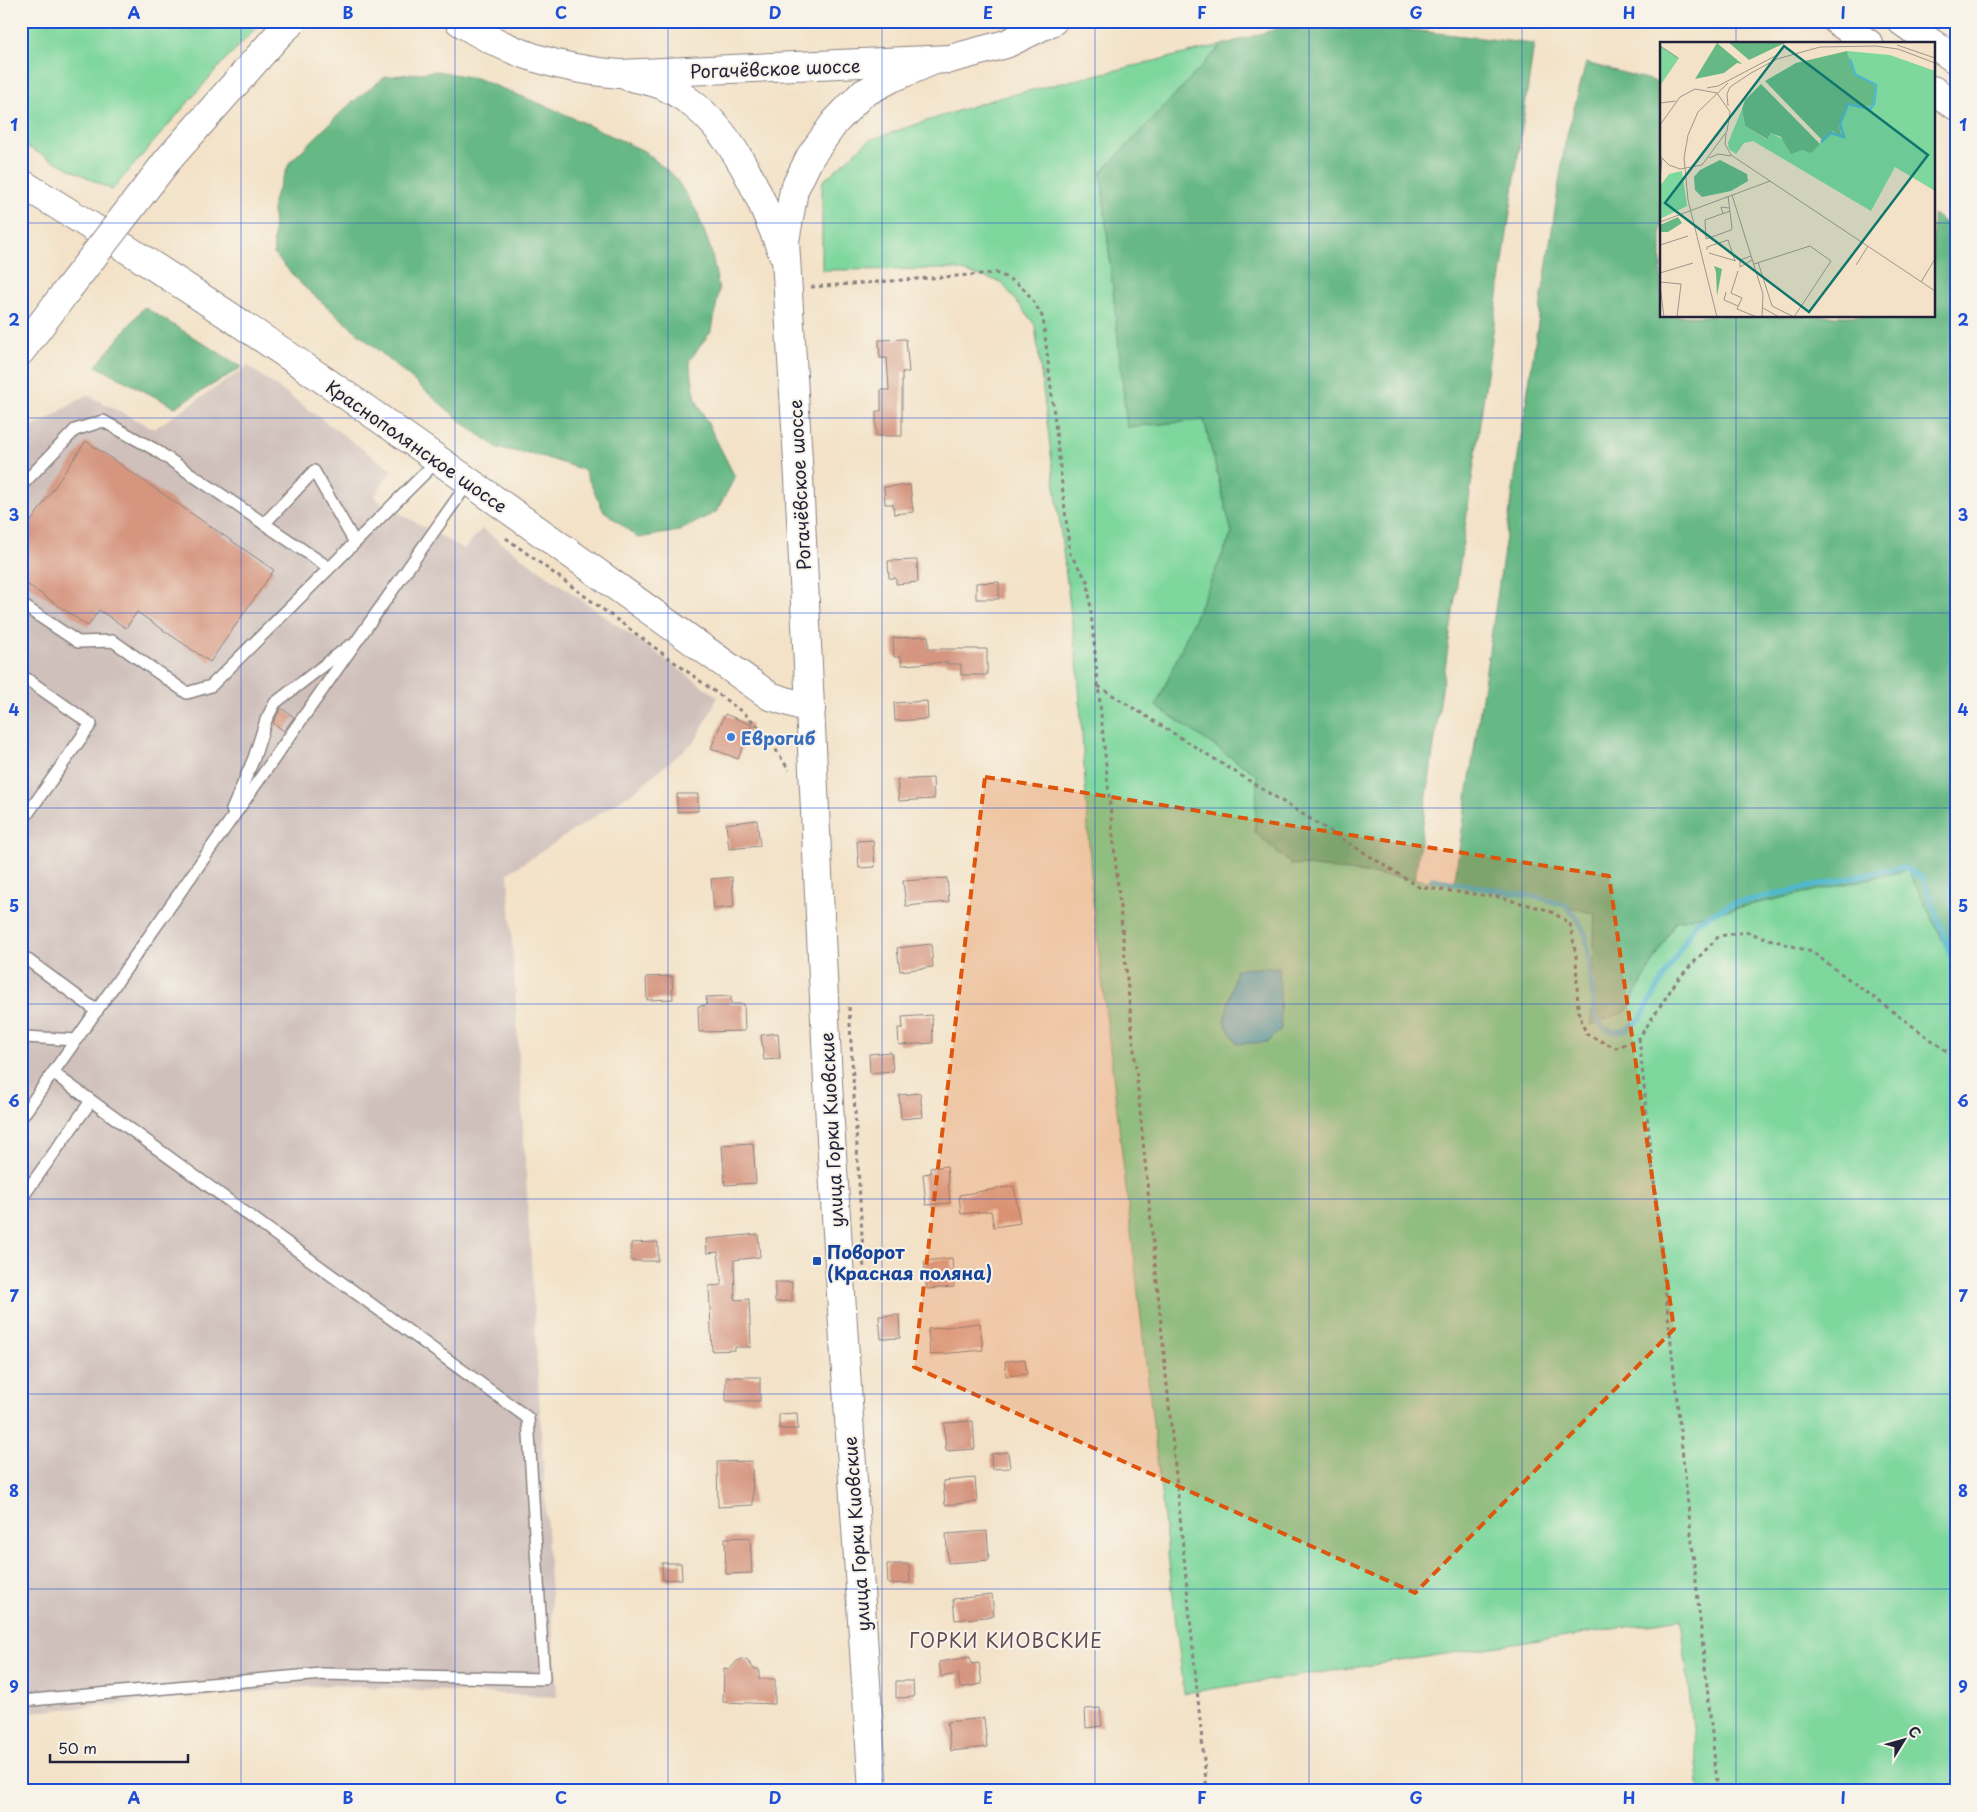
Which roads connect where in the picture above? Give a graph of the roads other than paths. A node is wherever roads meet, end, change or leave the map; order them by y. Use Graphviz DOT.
graph roads {
  1 [pos="294,21"];
  2 [pos="459,21"];
  3 [pos="1053,21"];
  4 [pos="1837,21"];
  5 [pos="1901,21"];
  6 [pos="1866,42"];
  7 [pos="1930,42"];
  8 [pos="1934,45"];
  9 [pos="1956,60"];
  10 [pos="930,62"];
  11 [pos="619,74"];
  12 [pos="1934,91"];
  13 [pos="1956,106"];
  14 [pos="21,183"];
  15 [pos="786,262"];
  16 [pos="21,351"];
  17 [pos="437,461"];
  18 [pos="468,483"];
  19 [pos="21,486"];
  20 [pos="264,524"];
  21 [pos="354,541"];
  22 [pos="328,567"];
  23 [pos="21,604"];
  24 [pos="359,638"];
  25 [pos="21,675"];
  26 [pos="811,708"];
  27 [pos="21,823"];
  28 [pos="224,830"];
  29 [pos="21,956"];
  30 [pos="96,1011"];
  31 [pos="21,1035"];
  32 [pos="76,1040"];
  33 [pos="53,1073"];
  34 [pos="91,1101"];
  35 [pos="21,1118"];
  36 [pos="21,1199"];
  37 [pos="21,1701"];
  38 [pos="873,1791"];
  1 -- 16 [label="main road, bridge"];
  2 -- 11 [label="main road, Рогачёвское шоссе"];
  3 -- 10 [label="main road, Рогачёвское шоссе"];
  4 -- 6 [label="main road"];
  5 -- 7 [label="main road"];
  8 -- 9 [label="main road"];
  10 -- 11 [label="main road, Рогачёвское шоссе"];
  10 -- 15 [label="main road, Рогачёвское шоссе"];
  11 -- 15 [label="main road, Рогачёвское шоссе"];
  12 -- 13 [label="main road"];
  14 -- 17 [label="main road, Краснополянское шоссе"];
  15 -- 26 [label="main road, Рогачёвское шоссе"];
  17 -- 18 [label="main road, Краснополянское шоссе"];
  17 -- 21 [label="lane"];
  18 -- 24 [label="lane"];
  18 -- 26 [label="main road, Краснополянское шоссе"];
  19 -- 20 [label="lane"];
  20 -- 21 [label="lane"];
  20 -- 22 [label="lane"];
  21 -- 22 [label="lane"];
  22 -- 23 [label="lane"];
  24 -- 28 [label="lane"];
  24 -- 28 [label="lane"];
  25 -- 27 [label="lane"];
  26 -- 38 [label="main road, улица Горки Киовские"];
  28 -- 30 [label="lane"];
  29 -- 30 [label="lane"];
  30 -- 32 [label="lane"];
  31 -- 32 [label="lane"];
  32 -- 33 [label="lane"];
  33 -- 34 [label="lane"];
  33 -- 35 [label="lane"];
  34 -- 36 [label="lane"];
  34 -- 37 [label="lane"];
}
